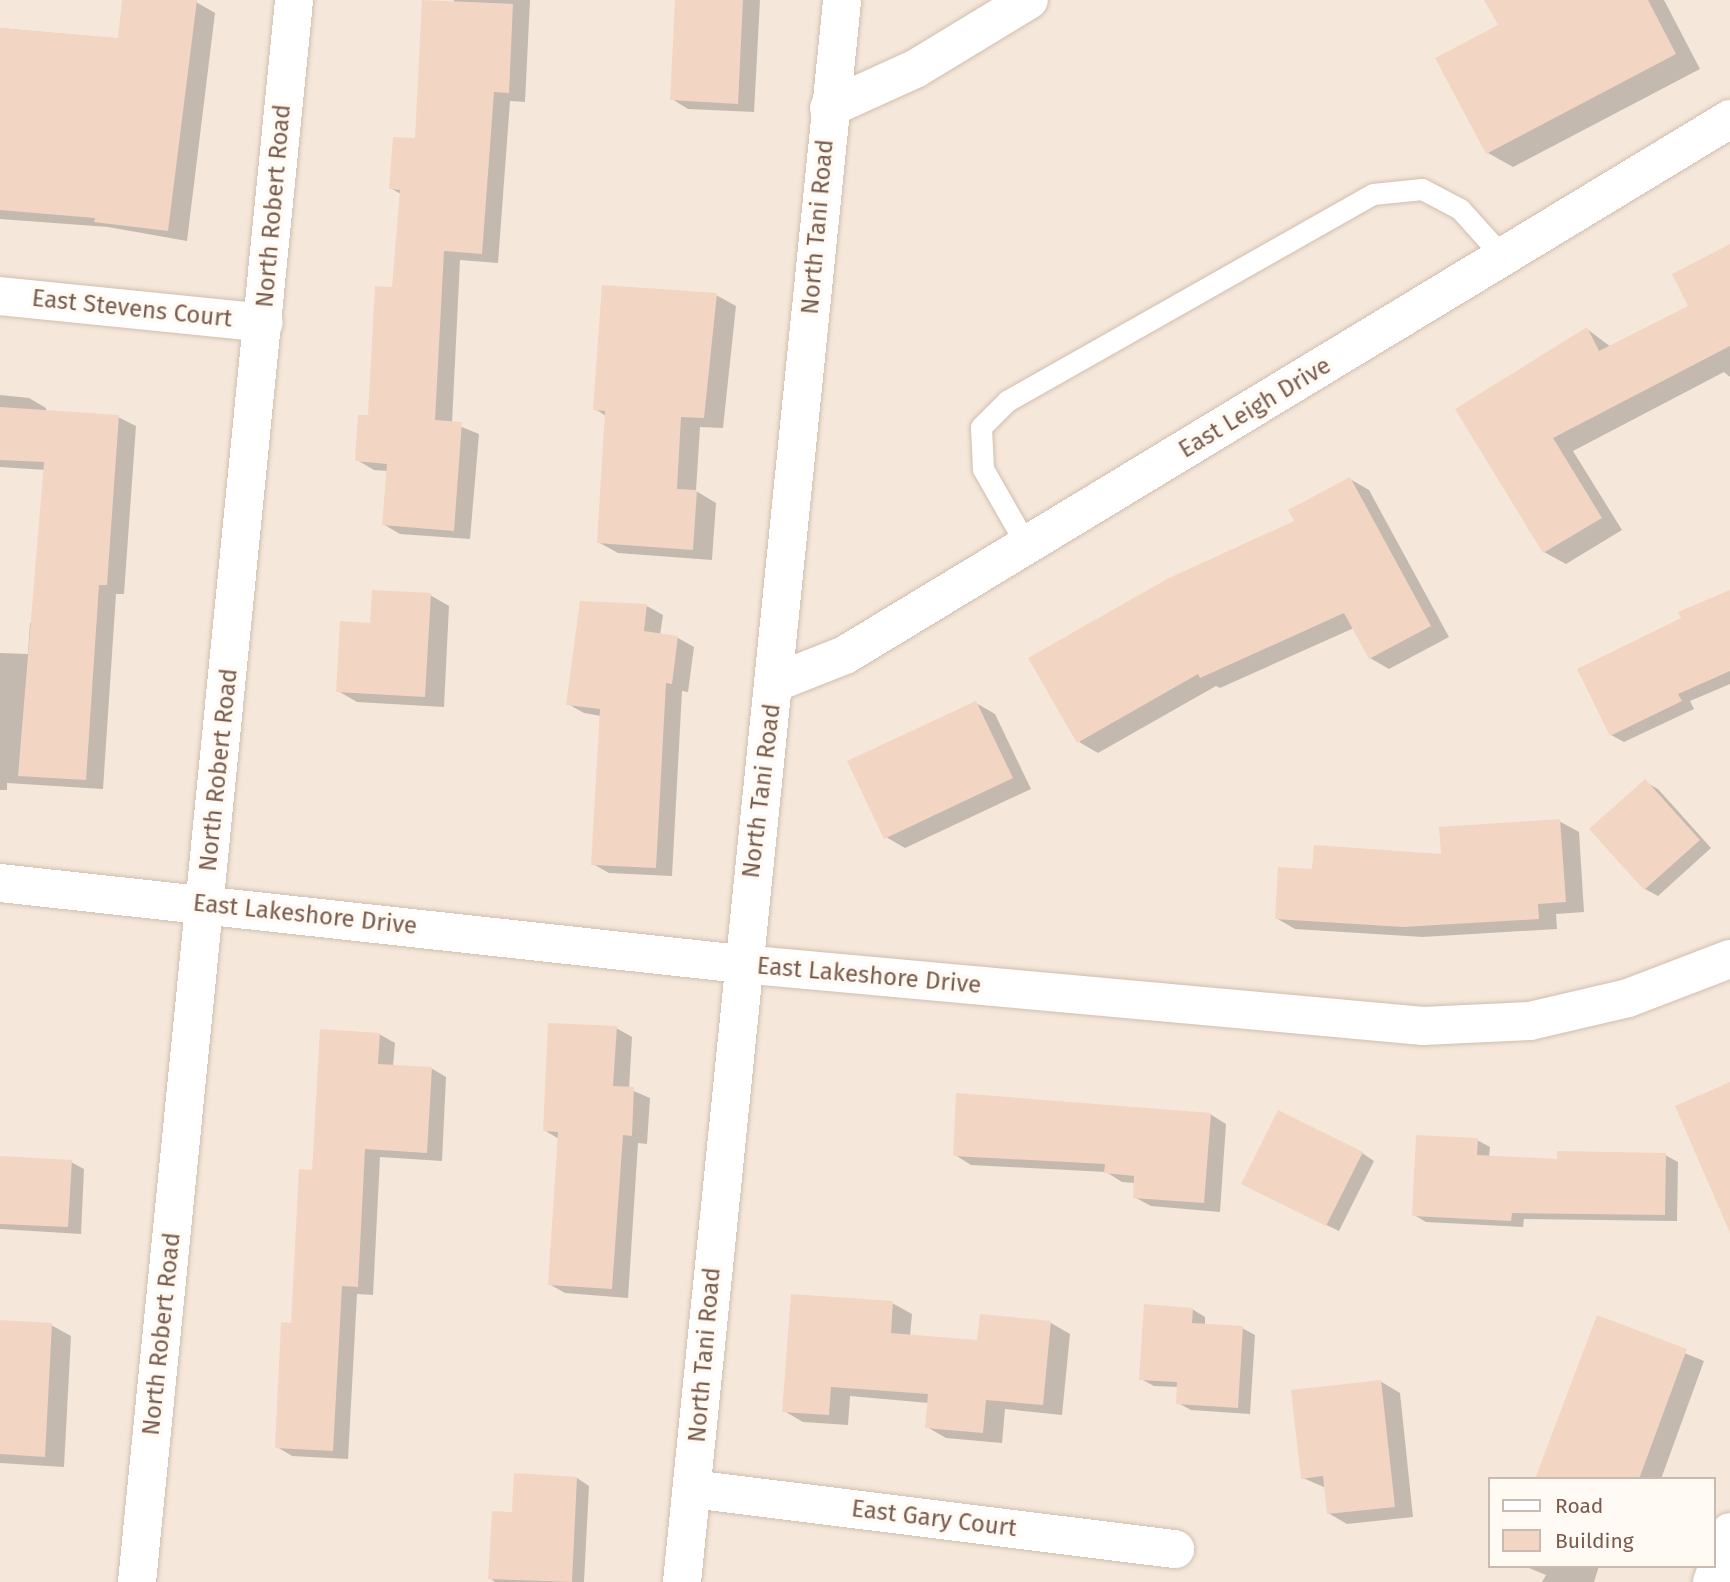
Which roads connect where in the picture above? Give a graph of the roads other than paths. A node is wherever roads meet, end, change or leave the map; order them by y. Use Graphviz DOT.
graph roads {
  1 [pos="294,0"];
  2 [pos="842,0"];
  3 [pos="1029,0"];
  4 [pos="829,108"];
  5 [pos="1730,119"];
  6 [pos="1503,257"];
  7 [pos="0,296"];
  8 [pos="264,323"];
  9 [pos="1027,546"];
  10 [pos="774,683"];
  11 [pos="0,883"];
  12 [pos="205,903"];
  13 [pos="1730,959"];
  14 [pos="741,964"];
  15 [pos="692,1489"];
  16 [pos="1730,1532"];
  17 [pos="1175,1549"];
  18 [pos="137,1582"];
  19 [pos="682,1582"];
  20 [pos="1712,1582"];
  1 -- 8 [label="street, North Robert Road"];
  2 -- 4 [label="street, North Tani Road"];
  3 -- 4 [label="street"];
  4 -- 10 [label="street, North Tani Road"];
  5 -- 6 [label="street, East Leigh Drive"];
  6 -- 9 [label="street, East Leigh Drive"];
  6 -- 9 [label="lane"];
  7 -- 8 [label="street, East Stevens Court"];
  8 -- 12 [label="street, North Robert Road"];
  9 -- 10 [label="street, East Leigh Drive"];
  10 -- 14 [label="street, North Tani Road"];
  11 -- 12 [label="street, East Lakeshore Drive"];
  12 -- 14 [label="street, East Lakeshore Drive"];
  12 -- 18 [label="street, North Robert Road"];
  13 -- 14 [label="street, East Lakeshore Drive"];
  14 -- 15 [label="street, North Tani Road"];
  15 -- 17 [label="street, East Gary Court"];
  15 -- 19 [label="street, North Tani Road"];
  16 -- 20 [label="street"];
}
